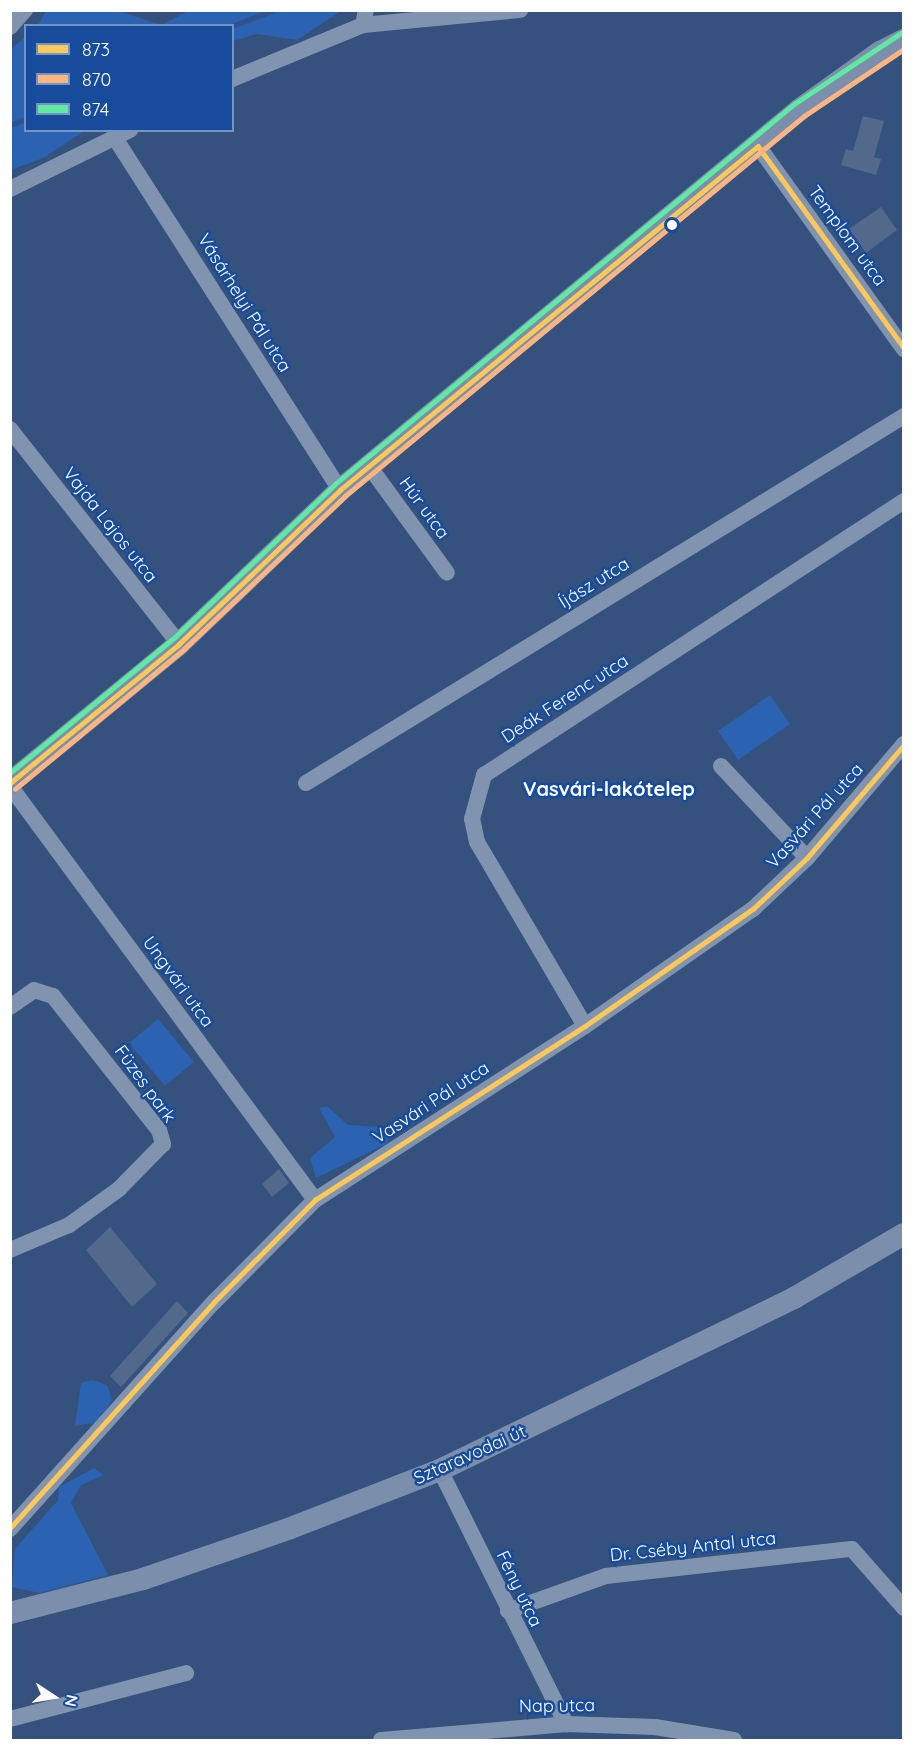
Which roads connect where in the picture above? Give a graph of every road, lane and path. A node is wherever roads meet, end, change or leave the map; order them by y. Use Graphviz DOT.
graph roads {
  1 [pos="25,10"];
  2 [pos="520,10"];
  3 [pos="365,18"];
  4 [pos="10,27"];
  5 [pos="903,40"];
  6 [pos="234,78"];
  7 [pos="122,134"];
  8 [pos="758,146"];
  9 [pos="10,189"];
  10 [pos="903,349"];
  11 [pos="903,416"];
  12 [pos="10,429"];
  13 [pos="369,466"];
  14 [pos="340,490"];
  15 [pos="903,501"];
  16 [pos="447,573"];
  17 [pos="179,644"];
  18 [pos="903,744"];
  19 [pos="720,765"];
  20 [pos="306,783"];
  21 [pos="10,785"];
  22 [pos="807,858"];
  23 [pos="10,1007"];
  24 [pos="585,1026"];
  25 [pos="315,1200"];
  26 [pos="903,1234"];
  27 [pos="10,1250"];
  28 [pos="440,1470"];
  29 [pos="10,1529"];
  30 [pos="903,1608"];
  31 [pos="508,1611"];
  32 [pos="10,1613"];
  33 [pos="186,1673"];
  34 [pos="10,1719"];
  35 [pos="566,1724"];
  36 [pos="506,1727"];
  37 [pos="655,1727"];
  38 [pos="381,1740"];
  39 [pos="517,1740"];
  40 [pos="667,1740"];
  41 [pos="734,1740"];
  1 -- 4 [label="street"];
  2 -- 3 [label="street"];
  3 -- 6 [label="street"];
  5 -- 8 [label="main road"];
  7 -- 9 [label="street"];
  7 -- 14 [label="street, Vásárhelyi Pál utca"];
  8 -- 10 [label="street, Templom utca"];
  8 -- 13 [label="main road"];
  11 -- 20 [label="street, Íjász utca"];
  12 -- 17 [label="street, Vajda Lajos utca"];
  13 -- 14 [label="main road"];
  13 -- 16 [label="street, Húr utca"];
  14 -- 17 [label="main road"];
  15 -- 24 [label="street, Deák Ferenc utca"];
  17 -- 21 [label="main road"];
  18 -- 22 [label="street, Vasvári Pál utca"];
  19 -- 22 [label="street"];
  21 -- 25 [label="street, Ungvári utca"];
  22 -- 24 [label="street, Vasvári Pál utca"];
  23 -- 27 [label="street, Füzes park"];
  24 -- 25 [label="street, Vasvári Pál utca"];
  25 -- 29 [label="street, Vasvári Pál utca"];
  26 -- 28 [label="main road, Sztaravodai út"];
  28 -- 31 [label="street, Fény utca"];
  28 -- 32 [label="main road, Sztaravodai út"];
  30 -- 31 [label="street, Dr. Cséby Antal utca"];
  31 -- 35 [label="street, Fény utca"];
  33 -- 34 [label="street"];
  35 -- 36 [label="street, Nap utca"];
  35 -- 37 [label="street, Nap utca"];
  36 -- 38 [label="street, Nap utca"];
  36 -- 39 [label="street"];
  37 -- 40 [label="street"];
  37 -- 41 [label="street, Nap utca"];
}
